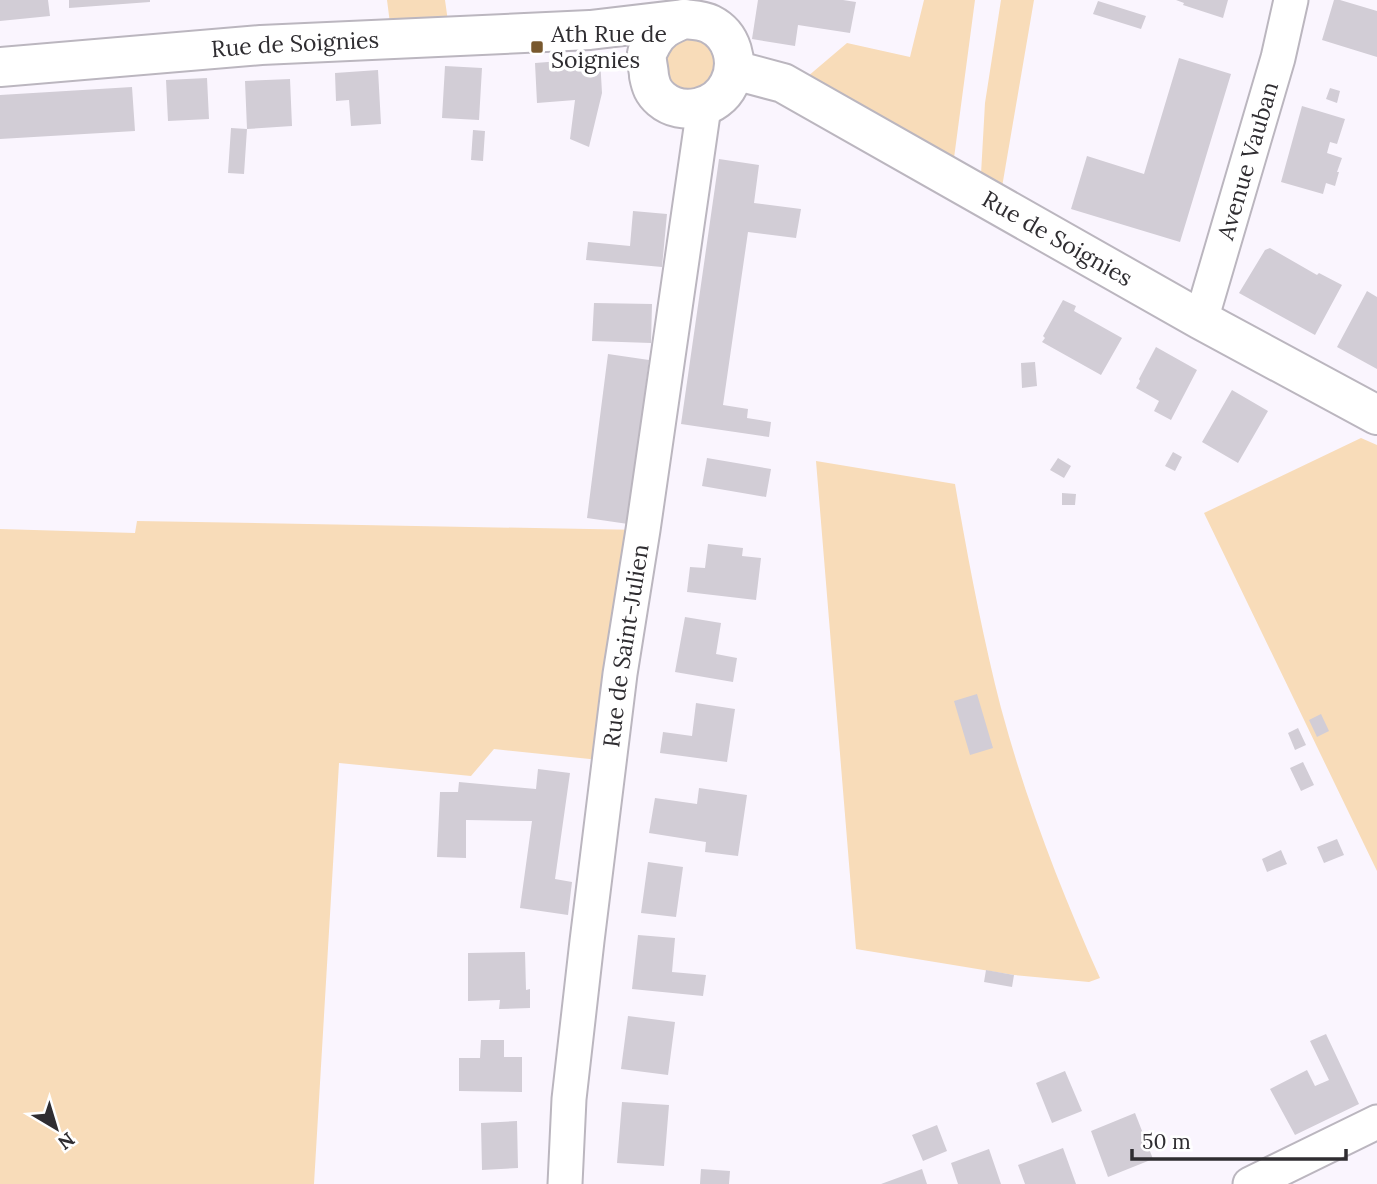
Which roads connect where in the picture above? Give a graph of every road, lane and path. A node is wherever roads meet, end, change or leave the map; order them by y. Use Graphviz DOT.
graph roads {
  1 [pos="1292,0"];
  2 [pos="701,14"];
  3 [pos="590,30"];
  4 [pos="647,54"];
  5 [pos="0,67"];
  6 [pos="734,70"];
  7 [pos="704,107"];
  8 [pos="1201,320"];
  9 [pos="1377,415"];
  10 [pos="1377,1122"];
  11 [pos="565,1184"];
  12 [pos="1250,1184"];
  1 -- 8 [label="street, Avenue Vauban"];
  2 -- 3 [label="street, Rue de Soignies"];
  2 -- 4 [label="street"];
  2 -- 6 [label="street"];
  3 -- 4 [label="street, Rue de Soignies"];
  3 -- 5 [label="street, Rue de Soignies"];
  4 -- 7 [label="street"];
  6 -- 7 [label="street"];
  6 -- 8 [label="street, Rue de Soignies"];
  7 -- 11 [label="street, Rue de Saint-Julien"];
  8 -- 9 [label="street, Rue de Soignies"];
  10 -- 12 [label="street"];
}
